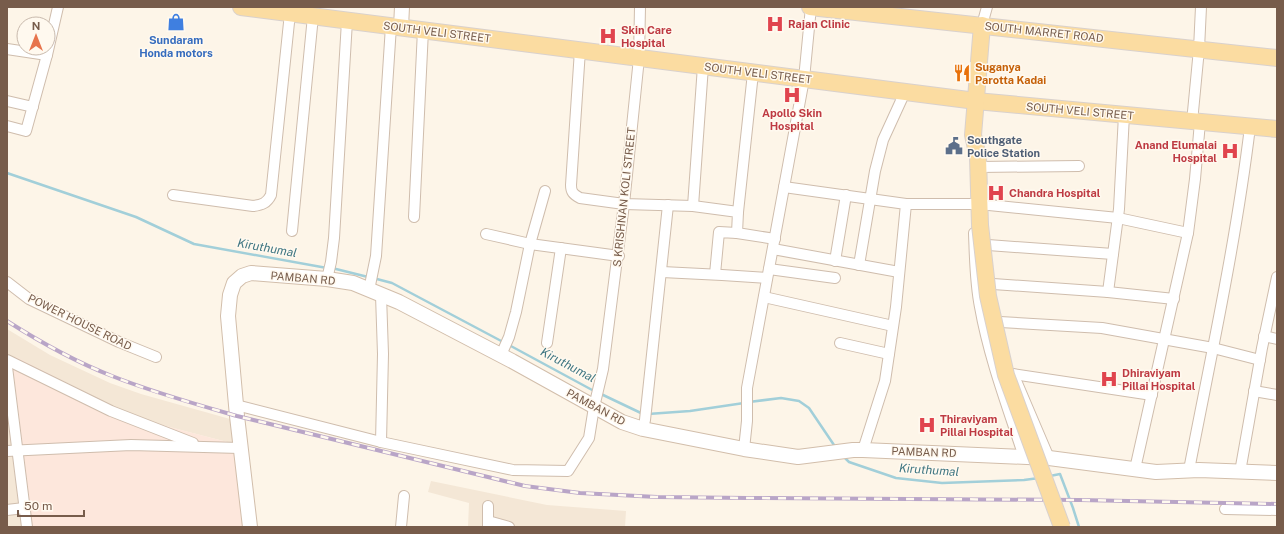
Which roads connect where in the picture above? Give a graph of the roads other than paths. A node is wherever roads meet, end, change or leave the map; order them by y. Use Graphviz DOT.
graph roads {
  1 [pos="241,7"];
  2 [pos="402,7"];
  3 [pos="640,7"];
  4 [pos="811,7"];
  5 [pos="1201,7"];
  6 [pos="987,8"];
  7 [pos="290,13"];
  8 [pos="313,16"];
  9 [pos="347,20"];
  10 [pos="987,26"];
  11 [pos="396,27"];
  12 [pos="423,30"];
  13 [pos="1199,49"];
  14 [pos="580,50"];
  15 [pos="47,56"];
  16 [pos="639,58"];
  17 [pos="1277,58"];
  18 [pos="703,66"];
  19 [pos="753,73"];
  20 [pos="804,79"];
  21 [pos="905,92"];
  22 [pos="7,101"];
  23 [pos="981,102"];
  24 [pos="32,107"];
  25 [pos="1124,115"];
  26 [pos="1196,122"];
  27 [pos="7,126"];
  28 [pos="1250,127"];
  29 [pos="1277,129"];
  30 [pos="978,162"];
  31 [pos="1079,166"];
  32 [pos="784,187"];
  33 [pos="545,191"];
  34 [pos="173,195"];
  35 [pos="846,195"];
  36 [pos="870,199"];
  37 [pos="624,204"];
  38 [pos="906,204"];
  39 [pos="668,205"];
  40 [pos="693,206"];
  41 [pos="738,212"];
  42 [pos="980,215"];
  43 [pos="414,217"];
  44 [pos="1118,218"];
  45 [pos="292,231"];
  46 [pos="737,233"];
  47 [pos="1188,233"];
  48 [pos="486,234"];
  49 [pos="530,244"];
  50 [pos="774,244"];
  51 [pos="988,245"];
  52 [pos="561,248"];
  53 [pos="1113,254"];
  54 [pos="619,256"];
  55 [pos="835,261"];
  56 [pos="858,265"];
  57 [pos="662,272"];
  58 [pos="899,272"];
  59 [pos="715,274"];
  60 [pos="768,274"];
  61 [pos="328,276"];
  62 [pos="1277,277"];
  63 [pos="835,278"];
  64 [pos="7,282"];
  65 [pos="993,284"];
  66 [pos="374,289"];
  67 [pos="1108,292"];
  68 [pos="764,297"];
  69 [pos="1174,299"];
  70 [pos="1274,303"];
  71 [pos="1000,322"];
  72 [pos="893,326"];
  73 [pos="1264,336"];
  74 [pos="1165,338"];
  75 [pos="1277,339"];
  76 [pos="840,343"];
  77 [pos="547,344"];
  78 [pos="1213,348"];
  79 [pos="502,352"];
  80 [pos="889,354"];
  81 [pos="156,357"];
  82 [pos="7,360"];
  83 [pos="1260,360"];
  84 [pos="7,367"];
  85 [pos="1013,374"];
  86 [pos="1254,391"];
  87 [pos="1152,395"];
  88 [pos="1277,395"];
  89 [pos="595,404"];
  90 [pos="236,405"];
  91 [pos="644,425"];
  92 [pos="382,442"];
  93 [pos="200,446"];
  94 [pos="240,448"];
  95 [pos="744,449"];
  96 [pos="12,450"];
  97 [pos="858,450"];
  98 [pos="1024,457"];
  99 [pos="1049,458"];
  100 [pos="1135,469"];
  101 [pos="1189,470"];
  102 [pos="1240,472"];
  103 [pos="1277,473"];
  104 [pos="404,496"];
  105 [pos="488,506"];
  106 [pos="24,508"];
  107 [pos="1225,509"];
  108 [pos="7,510"];
  109 [pos="1277,510"];
  110 [pos="488,524"];
  111 [pos="27,527"];
  112 [pos="250,527"];
  113 [pos="401,527"];
  114 [pos="509,527"];
  115 [pos="1062,527"];
  1 -- 7 [label="main road, SOUTH VELI STREET"];
  2 -- 11 [label="street"];
  3 -- 16 [label="street, S KRISHNAN KOLI STREET"];
  4 -- 10 [label="main road, SOUTH MARRET ROAD"];
  4 -- 20 [label="street"];
  5 -- 13 [label="street"];
  6 -- 10 [label="street"];
  7 -- 8 [label="main road, SOUTH VELI STREET"];
  7 -- 34 [label="street"];
  8 -- 9 [label="main road, SOUTH VELI STREET"];
  8 -- 45 [label="street"];
  9 -- 11 [label="main road, SOUTH VELI STREET"];
  9 -- 61 [label="street"];
  10 -- 13 [label="main road, SOUTH MARRET ROAD"];
  10 -- 23 [label="main road"];
  11 -- 12 [label="main road, SOUTH VELI STREET"];
  11 -- 66 [label="street"];
  12 -- 14 [label="main road, SOUTH VELI STREET"];
  12 -- 43 [label="street"];
  13 -- 17 [label="main road, SOUTH MARRET ROAD"];
  13 -- 26 [label="street"];
  14 -- 16 [label="main road, SOUTH VELI STREET"];
  14 -- 37 [label="street"];
  15 -- 24 [label="street"];
  16 -- 18 [label="main road, SOUTH VELI STREET"];
  16 -- 37 [label="street, S KRISHNAN KOLI STREET"];
  18 -- 19 [label="main road, SOUTH VELI STREET"];
  18 -- 40 [label="street"];
  19 -- 20 [label="main road, SOUTH VELI STREET"];
  19 -- 41 [label="street"];
  20 -- 21 [label="main road, SOUTH VELI STREET"];
  20 -- 32 [label="street"];
  21 -- 23 [label="main road, SOUTH VELI STREET"];
  21 -- 36 [label="street"];
  22 -- 24 [label="street"];
  23 -- 25 [label="main road, SOUTH VELI STREET"];
  23 -- 30 [label="main road"];
  24 -- 27 [label="street"];
  25 -- 26 [label="main road, SOUTH VELI STREET"];
  25 -- 44 [label="street"];
  26 -- 28 [label="main road, SOUTH VELI STREET"];
  26 -- 47 [label="street"];
  28 -- 29 [label="main road, SOUTH VELI STREET"];
  28 -- 78 [label="street"];
  30 -- 31 [label="street"];
  30 -- 42 [label="main road"];
  32 -- 35 [label="street"];
  32 -- 50 [label="street"];
  33 -- 49 [label="street"];
  35 -- 36 [label="street"];
  35 -- 55 [label="street"];
  36 -- 38 [label="street"];
  36 -- 56 [label="street"];
  37 -- 39 [label="street"];
  37 -- 54 [label="street, S KRISHNAN KOLI STREET"];
  38 -- 42 [label="street"];
  38 -- 58 [label="street"];
  39 -- 40 [label="street"];
  39 -- 57 [label="street"];
  40 -- 41 [label="street"];
  41 -- 46 [label="street"];
  42 -- 44 [label="street"];
  42 -- 51 [label="street"];
  42 -- 98 [label="street"];
  42 -- 115 [label="main road, bridge"];
  44 -- 47 [label="street"];
  44 -- 53 [label="street"];
  46 -- 50 [label="street"];
  46 -- 59 [label="street"];
  47 -- 69 [label="street"];
  48 -- 49 [label="street"];
  49 -- 52 [label="street"];
  49 -- 79 [label="street"];
  50 -- 55 [label="street"];
  50 -- 60 [label="street"];
  51 -- 53 [label="street"];
  51 -- 65 [label="street"];
  52 -- 54 [label="street"];
  52 -- 77 [label="street"];
  53 -- 67 [label="street"];
  54 -- 89 [label="street, S KRISHNAN KOLI STREET"];
  55 -- 56 [label="street"];
  56 -- 58 [label="street"];
  57 -- 59 [label="street"];
  57 -- 91 [label="street"];
  58 -- 72 [label="street"];
  59 -- 60 [label="street"];
  60 -- 63 [label="street"];
  60 -- 68 [label="street"];
  61 -- 66 [label="street, PAMBAN RD"];
  61 -- 90 [label="street, PAMBAN RD"];
  62 -- 70 [label="street"];
  64 -- 81 [label="street, POWER HOUSE ROAD"];
  65 -- 67 [label="street"];
  65 -- 71 [label="street"];
  66 -- 79 [label="street, PAMBAN RD"];
  66 -- 92 [label="street"];
  67 -- 69 [label="street"];
  68 -- 72 [label="street"];
  68 -- 95 [label="street"];
  69 -- 74 [label="street"];
  70 -- 73 [label="street"];
  71 -- 74 [label="street"];
  71 -- 85 [label="street"];
  72 -- 80 [label="street"];
  73 -- 75 [label="street"];
  73 -- 83 [label="street"];
  74 -- 78 [label="street"];
  74 -- 87 [label="street"];
  76 -- 80 [label="street"];
  78 -- 83 [label="street"];
  78 -- 101 [label="street"];
  79 -- 89 [label="street, PAMBAN RD"];
  80 -- 97 [label="street"];
  82 -- 93 [label="street"];
  83 -- 86 [label="street"];
  84 -- 96 [label="street"];
  85 -- 87 [label="street"];
  85 -- 99 [label="street"];
  86 -- 88 [label="street"];
  86 -- 102 [label="street"];
  87 -- 100 [label="street"];
  89 -- 91 [label="street, PAMBAN RD"];
  89 -- 92 [label="street, S KRISHNAN KOLI STREET"];
  90 -- 92 [label="street"];
  90 -- 94 [label="street, PAMBAN RD"];
  91 -- 95 [label="street, PAMBAN RD"];
  93 -- 94 [label="street"];
  93 -- 96 [label="street"];
  94 -- 112 [label="street, PAMBAN RD"];
  95 -- 97 [label="street, PAMBAN RD"];
  96 -- 106 [label="street"];
  97 -- 98 [label="street, PAMBAN RD"];
  98 -- 99 [label="street, PAMBAN RD"];
  99 -- 100 [label="street, PAMBAN RD"];
  100 -- 101 [label="street, PAMBAN RD"];
  101 -- 102 [label="street, PAMBAN RD"];
  102 -- 103 [label="street, PAMBAN RD"];
  104 -- 113 [label="street"];
  105 -- 110 [label="street"];
  106 -- 108 [label="street"];
  106 -- 111 [label="street"];
  107 -- 109 [label="street"];
  110 -- 114 [label="street"];
}
